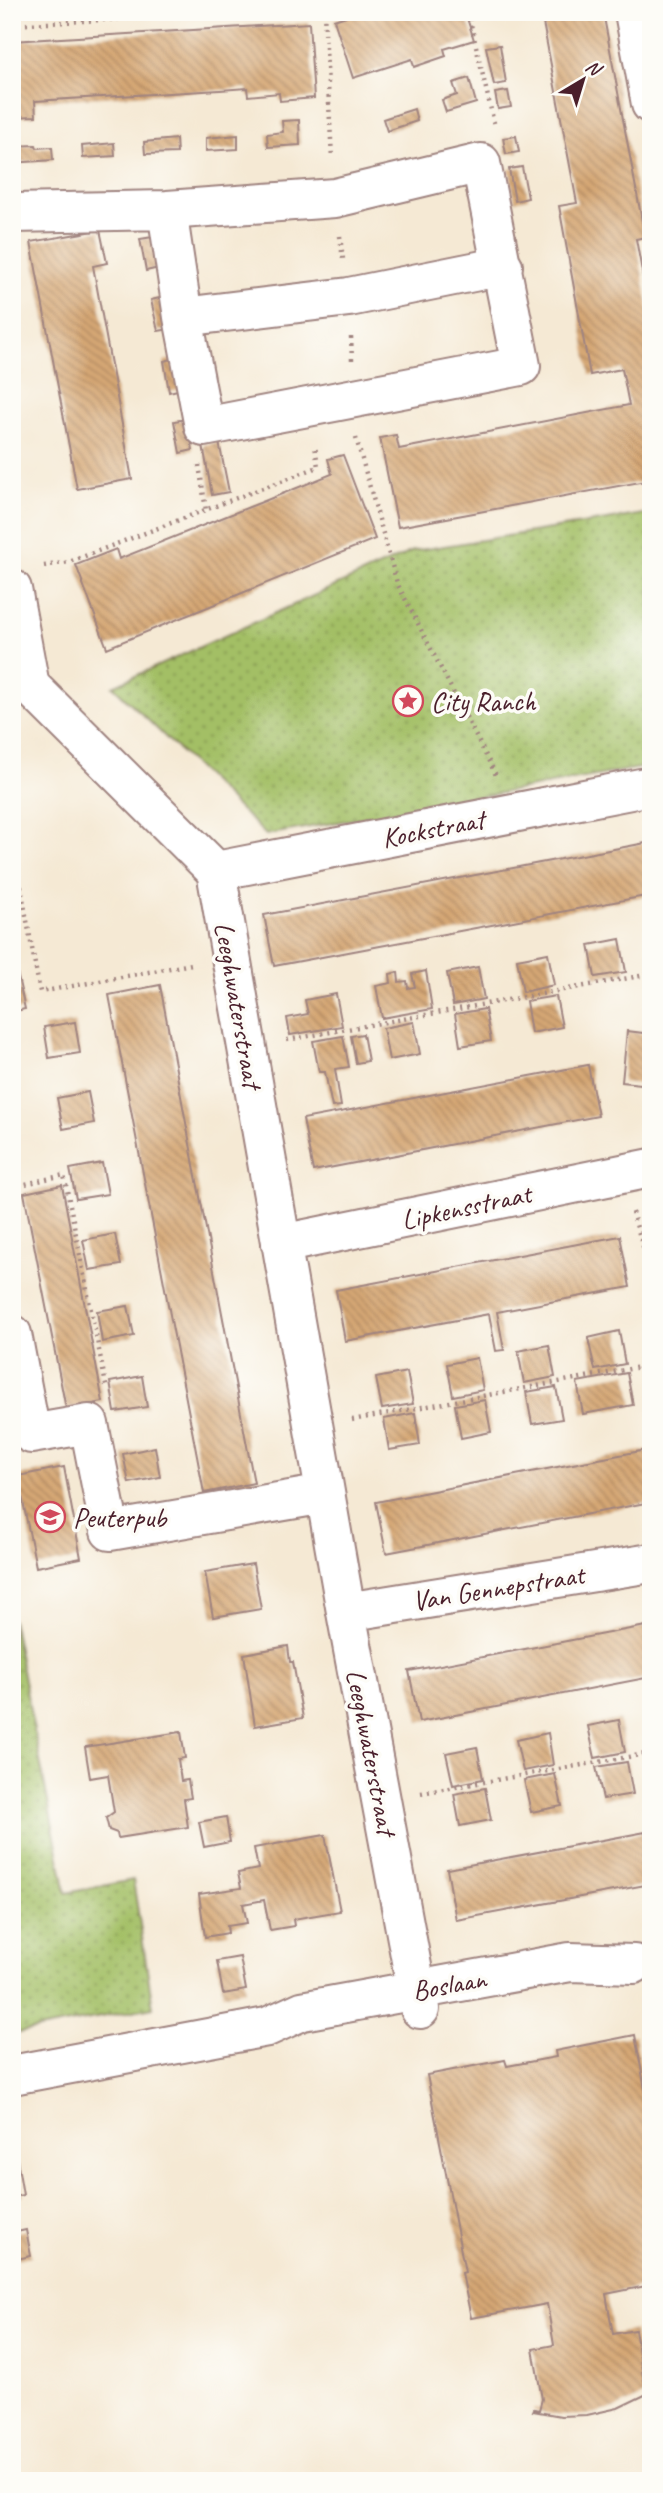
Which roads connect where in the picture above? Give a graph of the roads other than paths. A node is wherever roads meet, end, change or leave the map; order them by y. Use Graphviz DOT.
graph roads {
  1 [pos="635,12"];
  2 [pos="651,104"];
  3 [pos="167,209"];
  4 [pos="12,213"];
  5 [pos="503,266"];
  6 [pos="184,317"];
  7 [pos="24,578"];
  8 [pos="21,688"];
  9 [pos="651,786"];
  10 [pos="216,871"];
  11 [pos="635,1172"];
  12 [pos="281,1244"];
  13 [pos="12,1334"];
  14 [pos="326,1494"];
  15 [pos="651,1563"];
  16 [pos="346,1612"];
  17 [pos="642,1962"];
  18 [pos="419,1999"];
  19 [pos="12,2075"];
  1 -- 2 [label="street"];
  3 -- 4 [label="street"];
  3 -- 5 [label="street"];
  3 -- 6 [label="street"];
  5 -- 6 [label="street"];
  5 -- 6 [label="street"];
  7 -- 8 [label="street"];
  8 -- 10 [label="street"];
  9 -- 10 [label="street, Kockstraat"];
  10 -- 12 [label="street, Leeghwaterstraat"];
  11 -- 12 [label="street, Lipkensstraat"];
  12 -- 14 [label="street, Leeghwaterstraat"];
  13 -- 14 [label="street"];
  14 -- 16 [label="street, Leeghwaterstraat"];
  15 -- 16 [label="street, Van Gennepstraat"];
  16 -- 18 [label="street, Leeghwaterstraat"];
  17 -- 18 [label="street, Boslaan"];
  18 -- 19 [label="street, Boslaan"];
}
